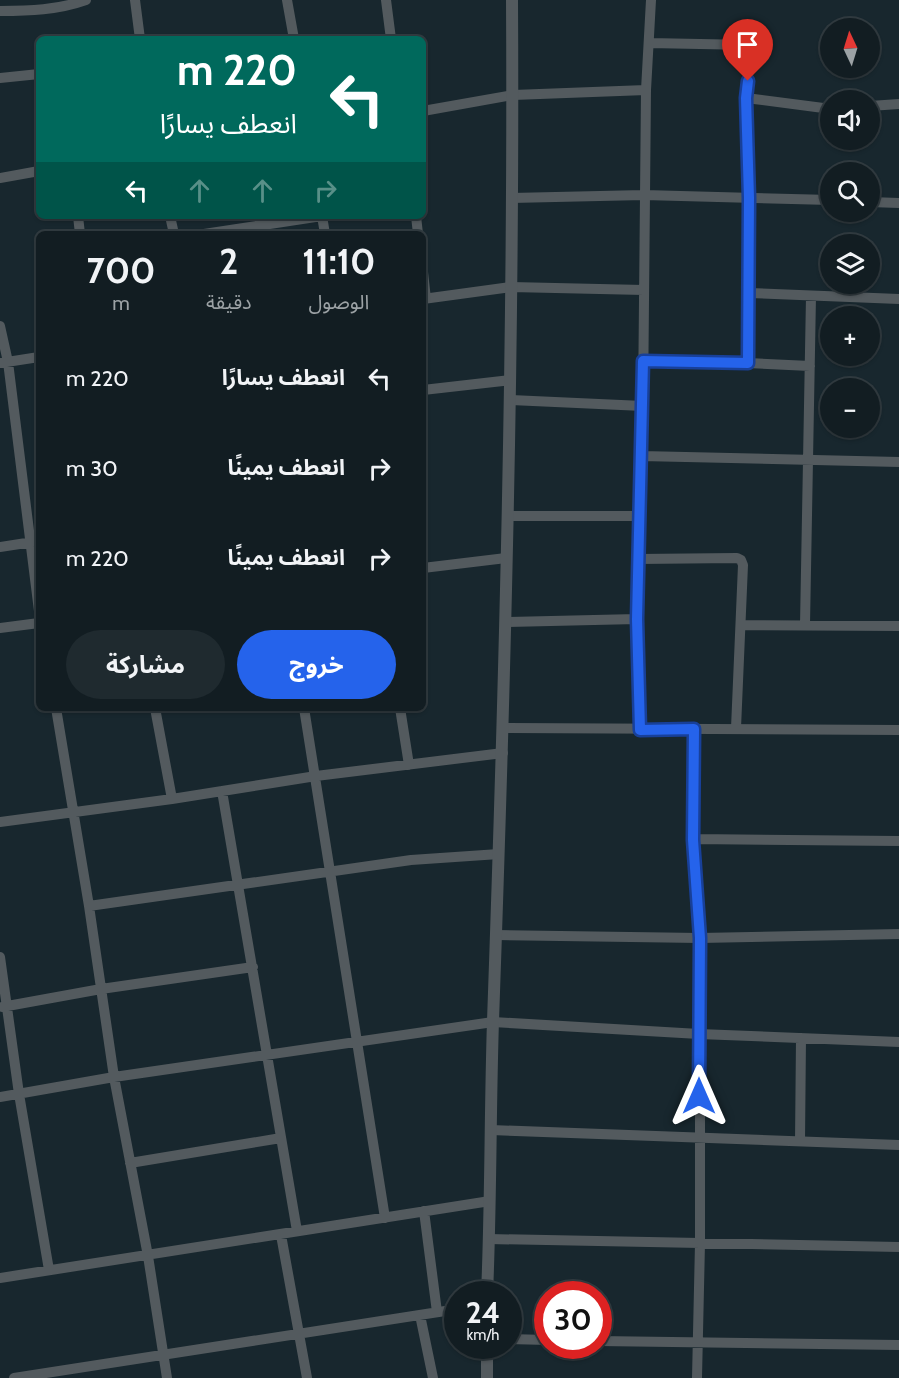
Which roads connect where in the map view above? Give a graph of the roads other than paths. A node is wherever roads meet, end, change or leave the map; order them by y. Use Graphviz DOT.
graph roads {
  1 [pos="86,0"];
  2 [pos="135,0"];
  3 [pos="287,0"];
  4 [pos="386,0"];
  5 [pos="512,0"];
  6 [pos="651,0"];
  7 [pos="0,11"];
  8 [pos="140,36"];
  9 [pos="293,36"];
  10 [pos="392,36"];
  11 [pos="650,43"];
  12 [pos="36,74"];
  13 [pos="0,78"];
  14 [pos="646,90"];
  15 [pos="513,95"];
  16 [pos="746,98"];
  17 [pos="899,104"];
  18 [pos="880,105"];
  19 [pos="820,108"];
  20 [pos="426,110"];
  21 [pos="36,172"];
  22 [pos="0,178"];
  23 [pos="644,195"];
  24 [pos="511,198"];
  25 [pos="749,198"];
  26 [pos="820,200"];
  27 [pos="880,202"];
  28 [pos="899,202"];
  29 [pos="302,219"];
  30 [pos="224,231"];
  31 [pos="511,287"];
  32 [pos="644,290"];
  33 [pos="749,293"];
  34 [pos="811,296"];
  35 [pos="426,299"];
  36 [pos="899,299"];
  37 [pos="0,326"];
  38 [pos="36,358"];
  39 [pos="643,361"];
  40 [pos="4,363"];
  41 [pos="748,363"];
  42 [pos="810,366"];
  43 [pos="511,380"];
  44 [pos="426,390"];
  45 [pos="511,400"];
  46 [pos="643,406"];
  47 [pos="641,456"];
  48 [pos="808,460"];
  49 [pos="899,462"];
  50 [pos="507,516"];
  51 [pos="639,516"];
  52 [pos="34,542"];
  53 [pos="0,547"];
  54 [pos="506,558"];
  55 [pos="639,559"];
  56 [pos="426,568"];
  57 [pos="36,570"];
  58 [pos="637,619"];
  59 [pos="505,622"];
  60 [pos="36,623"];
  61 [pos="742,625"];
  62 [pos="805,625"];
  63 [pos="899,626"];
  64 [pos="0,628"];
  65 [pos="57,711"];
  66 [pos="156,711"];
  67 [pos="305,711"];
  68 [pos="400,711"];
  69 [pos="504,728"];
  70 [pos="736,728"];
  71 [pos="694,729"];
  72 [pos="640,730"];
  73 [pos="899,730"];
  74 [pos="503,753"];
  75 [pos="409,765"];
  76 [pos="316,776"];
  77 [pos="222,791"];
  78 [pos="172,799"];
  79 [pos="74,813"];
  80 [pos="0,822"];
  81 [pos="693,840"];
  82 [pos="899,841"];
  83 [pos="499,854"];
  84 [pos="331,871"];
  85 [pos="237,884"];
  86 [pos="89,906"];
  87 [pos="899,934"];
  88 [pos="497,935"];
  89 [pos="700,938"];
  90 [pos="0,957"];
  91 [pos="253,967"];
  92 [pos="101,988"];
  93 [pos="3,1007"];
  94 [pos="493,1022"];
  95 [pos="699,1034"];
  96 [pos="801,1038"];
  97 [pos="356,1042"];
  98 [pos="899,1042"];
  99 [pos="268,1055"];
  100 [pos="114,1077"];
  101 [pos="19,1094"];
  102 [pos="0,1097"];
  103 [pos="491,1130"];
  104 [pos="699,1137"];
  105 [pos="281,1138"];
  106 [pos="800,1141"];
  107 [pos="899,1145"];
  108 [pos="130,1163"];
  109 [pos="490,1201"];
  110 [pos="424,1211"];
  111 [pos="385,1218"];
  112 [pos="297,1231"];
  113 [pos="281,1235"];
  114 [pos="489,1239"];
  115 [pos="700,1243"];
  116 [pos="899,1247"];
  117 [pos="148,1256"];
  118 [pos="49,1270"];
  119 [pos="0,1278"];
  120 [pos="487,1281"];
  121 [pos="444,1311"];
  122 [pos="438,1312"];
  123 [pos="420,1315"];
  124 [pos="299,1333"];
  125 [pos="612,1341"];
  126 [pos="698,1342"];
  127 [pos="899,1345"];
  128 [pos="163,1354"];
  129 [pos="487,1359"];
  130 [pos="14,1378"];
  131 [pos="167,1378"];
  132 [pos="307,1378"];
  133 [pos="433,1378"];
  134 [pos="487,1378"];
  135 [pos="697,1378"];
  1 -- 7 [label="street"];
  2 -- 8 [label="street"];
  3 -- 9 [label="street"];
  4 -- 10 [label="street"];
  5 -- 15 [label="street"];
  6 -- 11 [label="street"];
  11 -- 14 [label="street"];
  11 -- 16 [label="street"];
  12 -- 13 [label="street"];
  14 -- 15 [label="street"];
  14 -- 23 [label="street"];
  15 -- 20 [label="street"];
  15 -- 24 [label="street"];
  16 -- 19 [label="street"];
  16 -- 25 [label="street"];
  17 -- 18 [label="street"];
  21 -- 22 [label="street"];
  23 -- 24 [label="street"];
  23 -- 25 [label="street"];
  23 -- 32 [label="street"];
  24 -- 31 [label="street"];
  25 -- 26 [label="street"];
  25 -- 33 [label="street"];
  27 -- 28 [label="street"];
  29 -- 30 [label="street"];
  31 -- 32 [label="street"];
  31 -- 35 [label="street"];
  31 -- 43 [label="street"];
  32 -- 39 [label="street"];
  33 -- 34 [label="street"];
  33 -- 41 [label="street"];
  34 -- 36 [label="street"];
  34 -- 42 [label="street"];
  37 -- 40 [label="street"];
  38 -- 40 [label="street"];
  39 -- 41 [label="street"];
  39 -- 46 [label="street"];
  40 -- 52 [label="street"];
  41 -- 42 [label="street"];
  42 -- 48 [label="street"];
  43 -- 44 [label="street"];
  43 -- 45 [label="street"];
  45 -- 46 [label="street"];
  45 -- 50 [label="street"];
  46 -- 47 [label="street"];
  47 -- 48 [label="street"];
  47 -- 51 [label="street"];
  48 -- 49 [label="street"];
  48 -- 62 [label="street"];
  50 -- 51 [label="street"];
  50 -- 54 [label="street"];
  51 -- 55 [label="street"];
  52 -- 53 [label="street"];
  52 -- 57 [label="street"];
  54 -- 56 [label="street"];
  54 -- 59 [label="street"];
  55 -- 58 [label="street"];
  55 -- 61 [label="street"];
  58 -- 59 [label="street"];
  58 -- 72 [label="street"];
  59 -- 69 [label="street"];
  60 -- 64 [label="street"];
  61 -- 62 [label="street"];
  61 -- 70 [label="street"];
  62 -- 63 [label="street"];
  65 -- 79 [label="street"];
  66 -- 78 [label="street"];
  67 -- 76 [label="street"];
  68 -- 75 [label="street"];
  69 -- 72 [label="street"];
  69 -- 74 [label="street"];
  70 -- 71 [label="street"];
  70 -- 73 [label="street"];
  71 -- 72 [label="street"];
  71 -- 81 [label="street"];
  74 -- 75 [label="street"];
  74 -- 83 [label="street"];
  75 -- 76 [label="street"];
  76 -- 77 [label="street"];
  76 -- 84 [label="street"];
  77 -- 78 [label="street"];
  77 -- 85 [label="street"];
  78 -- 79 [label="street"];
  79 -- 80 [label="street"];
  79 -- 86 [label="street"];
  81 -- 82 [label="street"];
  81 -- 89 [label="street"];
  83 -- 84 [label="street"];
  83 -- 88 [label="street"];
  84 -- 85 [label="street"];
  84 -- 97 [label="street"];
  85 -- 86 [label="street"];
  85 -- 91 [label="street"];
  86 -- 92 [label="street"];
  87 -- 89 [label="street"];
  88 -- 89 [label="street"];
  88 -- 94 [label="street"];
  89 -- 95 [label="street"];
  90 -- 93 [label="street"];
  91 -- 92 [label="street"];
  91 -- 99 [label="street"];
  92 -- 93 [label="street"];
  92 -- 100 [label="street"];
  93 -- 101 [label="street"];
  94 -- 95 [label="street"];
  94 -- 97 [label="street"];
  94 -- 103 [label="street"];
  95 -- 96 [label="street"];
  95 -- 104 [label="street"];
  96 -- 98 [label="street"];
  96 -- 106 [label="street"];
  97 -- 99 [label="street"];
  97 -- 111 [label="street"];
  99 -- 100 [label="street"];
  99 -- 105 [label="street"];
  100 -- 101 [label="street"];
  100 -- 108 [label="street"];
  101 -- 102 [label="street"];
  101 -- 118 [label="street"];
  103 -- 104 [label="street"];
  103 -- 109 [label="street"];
  104 -- 106 [label="street"];
  104 -- 115 [label="street"];
  105 -- 108 [label="street"];
  105 -- 112 [label="street"];
  106 -- 107 [label="street"];
  108 -- 117 [label="street"];
  109 -- 110 [label="street"];
  109 -- 114 [label="street"];
  110 -- 111 [label="street"];
  110 -- 122 [label="street"];
  111 -- 112 [label="street"];
  112 -- 113 [label="street"];
  113 -- 117 [label="street"];
  113 -- 124 [label="street"];
  114 -- 115 [label="street"];
  114 -- 120 [label="street"];
  115 -- 116 [label="street"];
  115 -- 126 [label="street"];
  117 -- 118 [label="street"];
  117 -- 128 [label="street"];
  118 -- 119 [label="street"];
  121 -- 122 [label="street"];
  122 -- 123 [label="street"];
  123 -- 124 [label="street"];
  123 -- 133 [label="street"];
  124 -- 128 [label="street"];
  124 -- 132 [label="street"];
  125 -- 126 [label="street"];
  126 -- 127 [label="street"];
  126 -- 135 [label="street"];
  128 -- 130 [label="street"];
  128 -- 131 [label="street"];
  129 -- 134 [label="street"];
}
